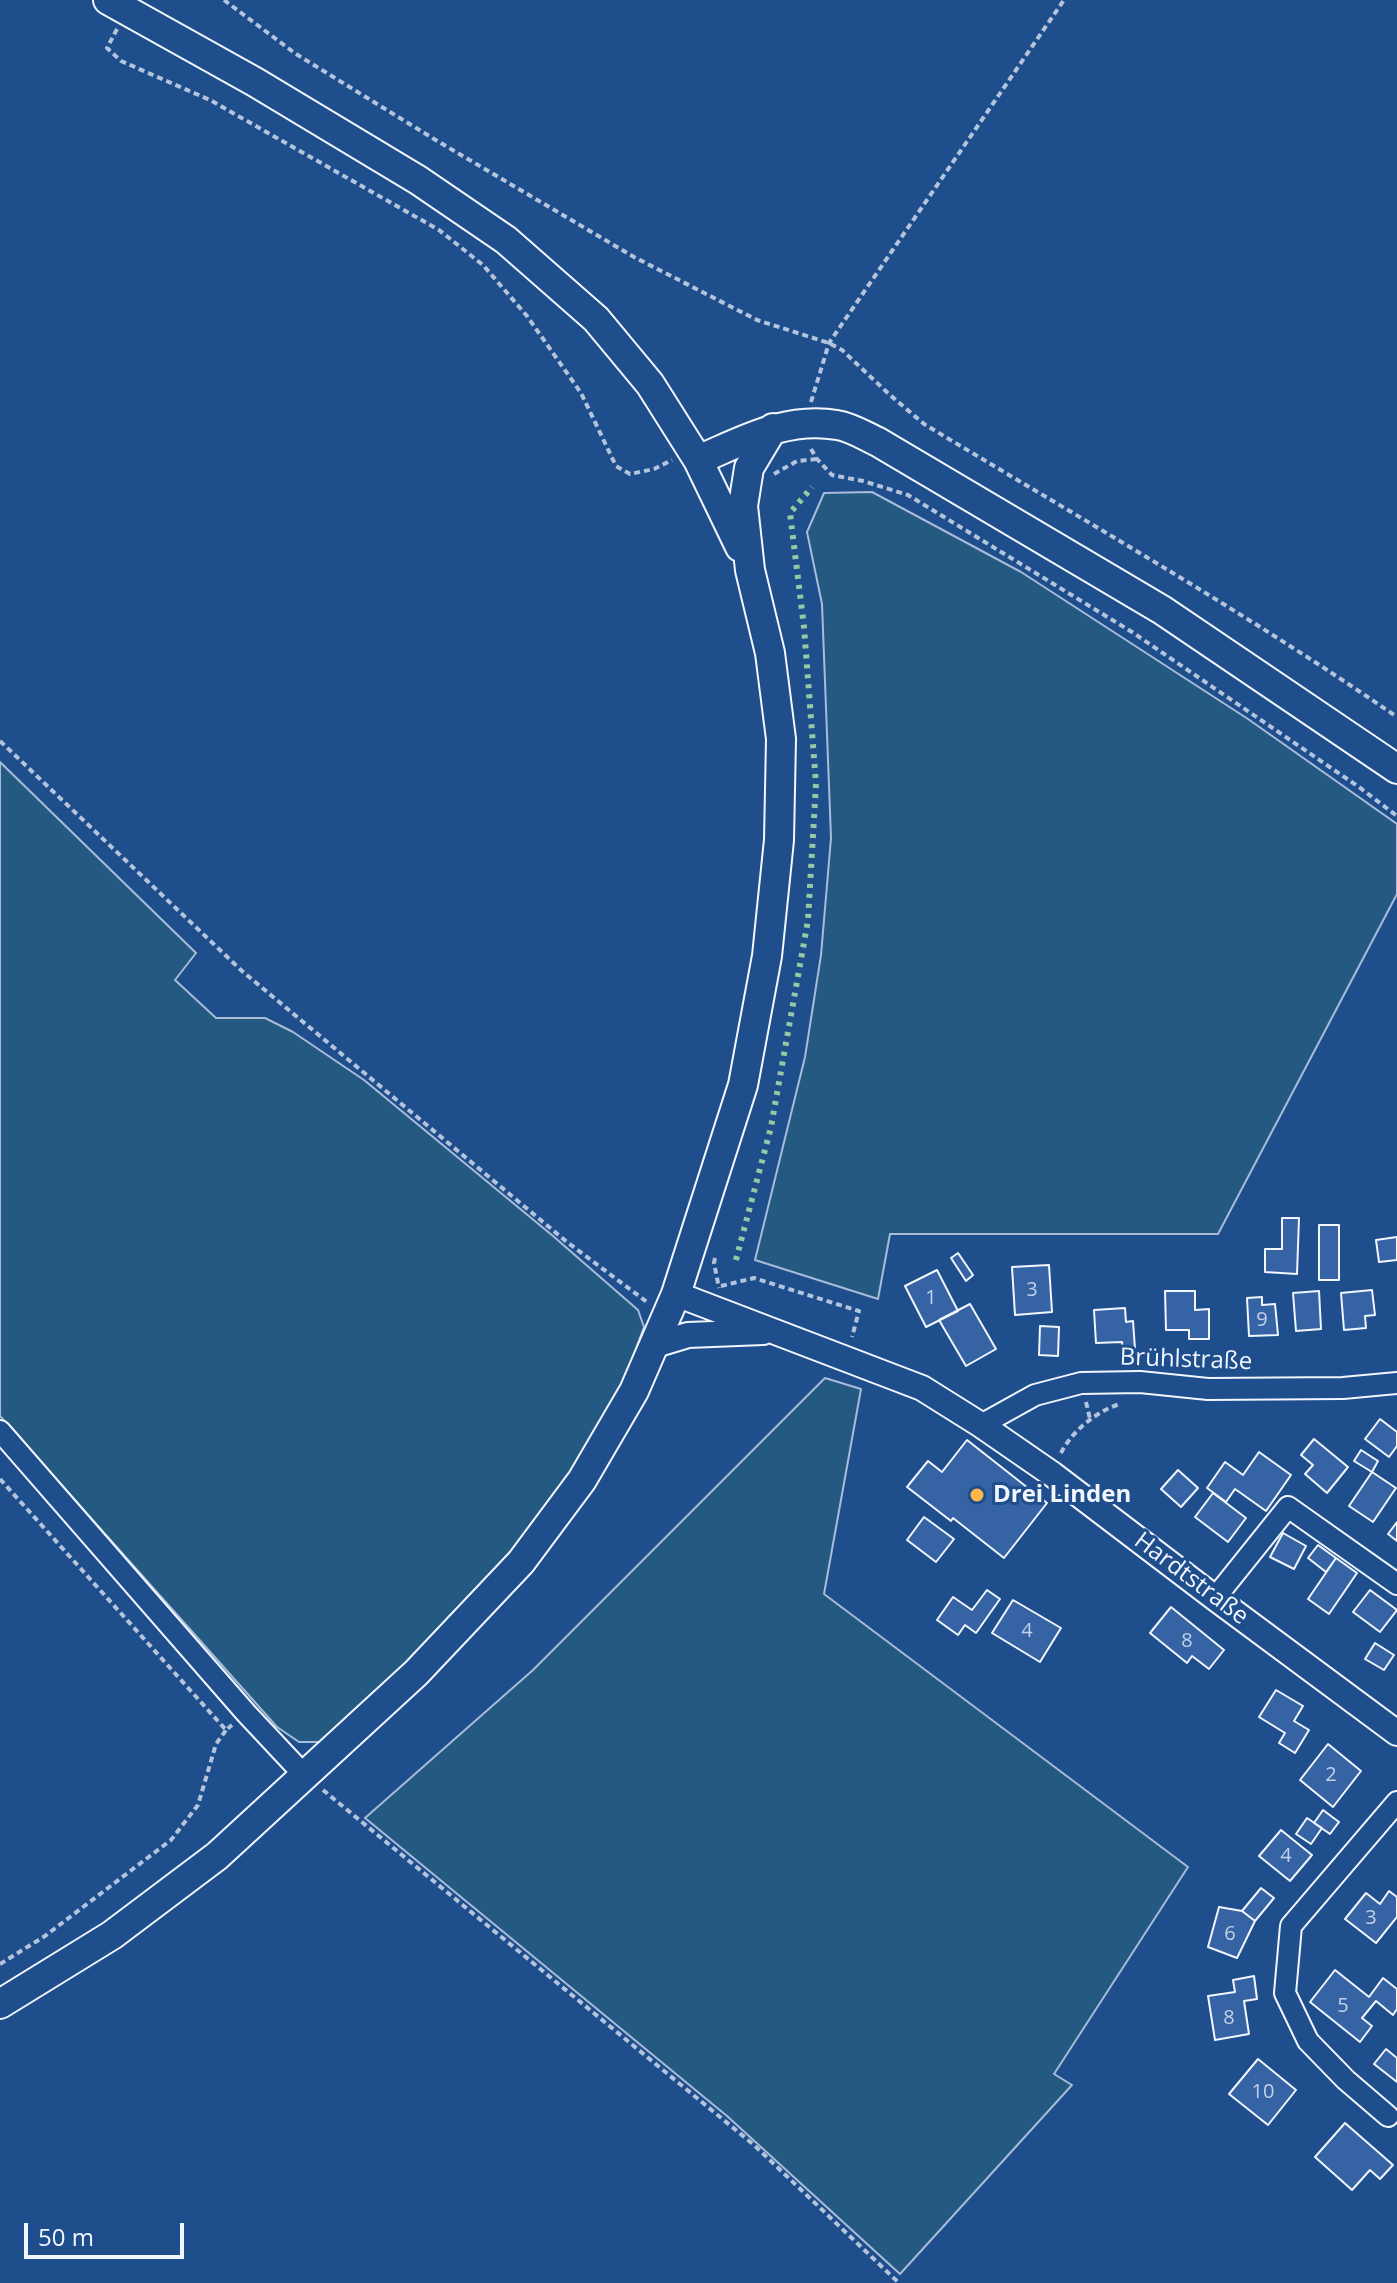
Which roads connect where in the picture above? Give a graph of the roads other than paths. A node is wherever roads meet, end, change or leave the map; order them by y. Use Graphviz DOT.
graph roads {
  1 [pos="118,5"];
  2 [pos="773,428"];
  3 [pos="695,456"];
  4 [pos="750,570"];
  5 [pos="1393,766"];
  6 [pos="673,1302"];
  7 [pos="774,1331"];
  8 [pos="655,1345"];
  9 [pos="1397,1383"];
  10 [pos="981,1425"];
  11 [pos="0,1431"];
  12 [pos="1397,1584"];
  13 [pos="1215,1598"];
  14 [pos="1397,1733"];
  15 [pos="305,1776"];
  16 [pos="1397,1802"];
  17 [pos="0,2004"];
  18 [pos="1388,2116"];
  1 -- 3 [label="main road"];
  2 -- 3 [label="main road"];
  2 -- 4 [label="main road"];
  2 -- 5 [label="main road"];
  3 -- 4 [label="main road"];
  4 -- 6 [label="main road"];
  6 -- 7 [label="street, Hardtstraße"];
  6 -- 8 [label="main road"];
  7 -- 8 [label="street"];
  7 -- 10 [label="street, Hardtstraße"];
  8 -- 15 [label="main road"];
  9 -- 10 [label="street, Brühlstraße"];
  10 -- 13 [label="street, Hardtstraße"];
  11 -- 15 [label="street"];
  12 -- 13 [label="street"];
  13 -- 14 [label="street, Hardtstraße"];
  15 -- 17 [label="main road"];
  16 -- 18 [label="street"];
}
